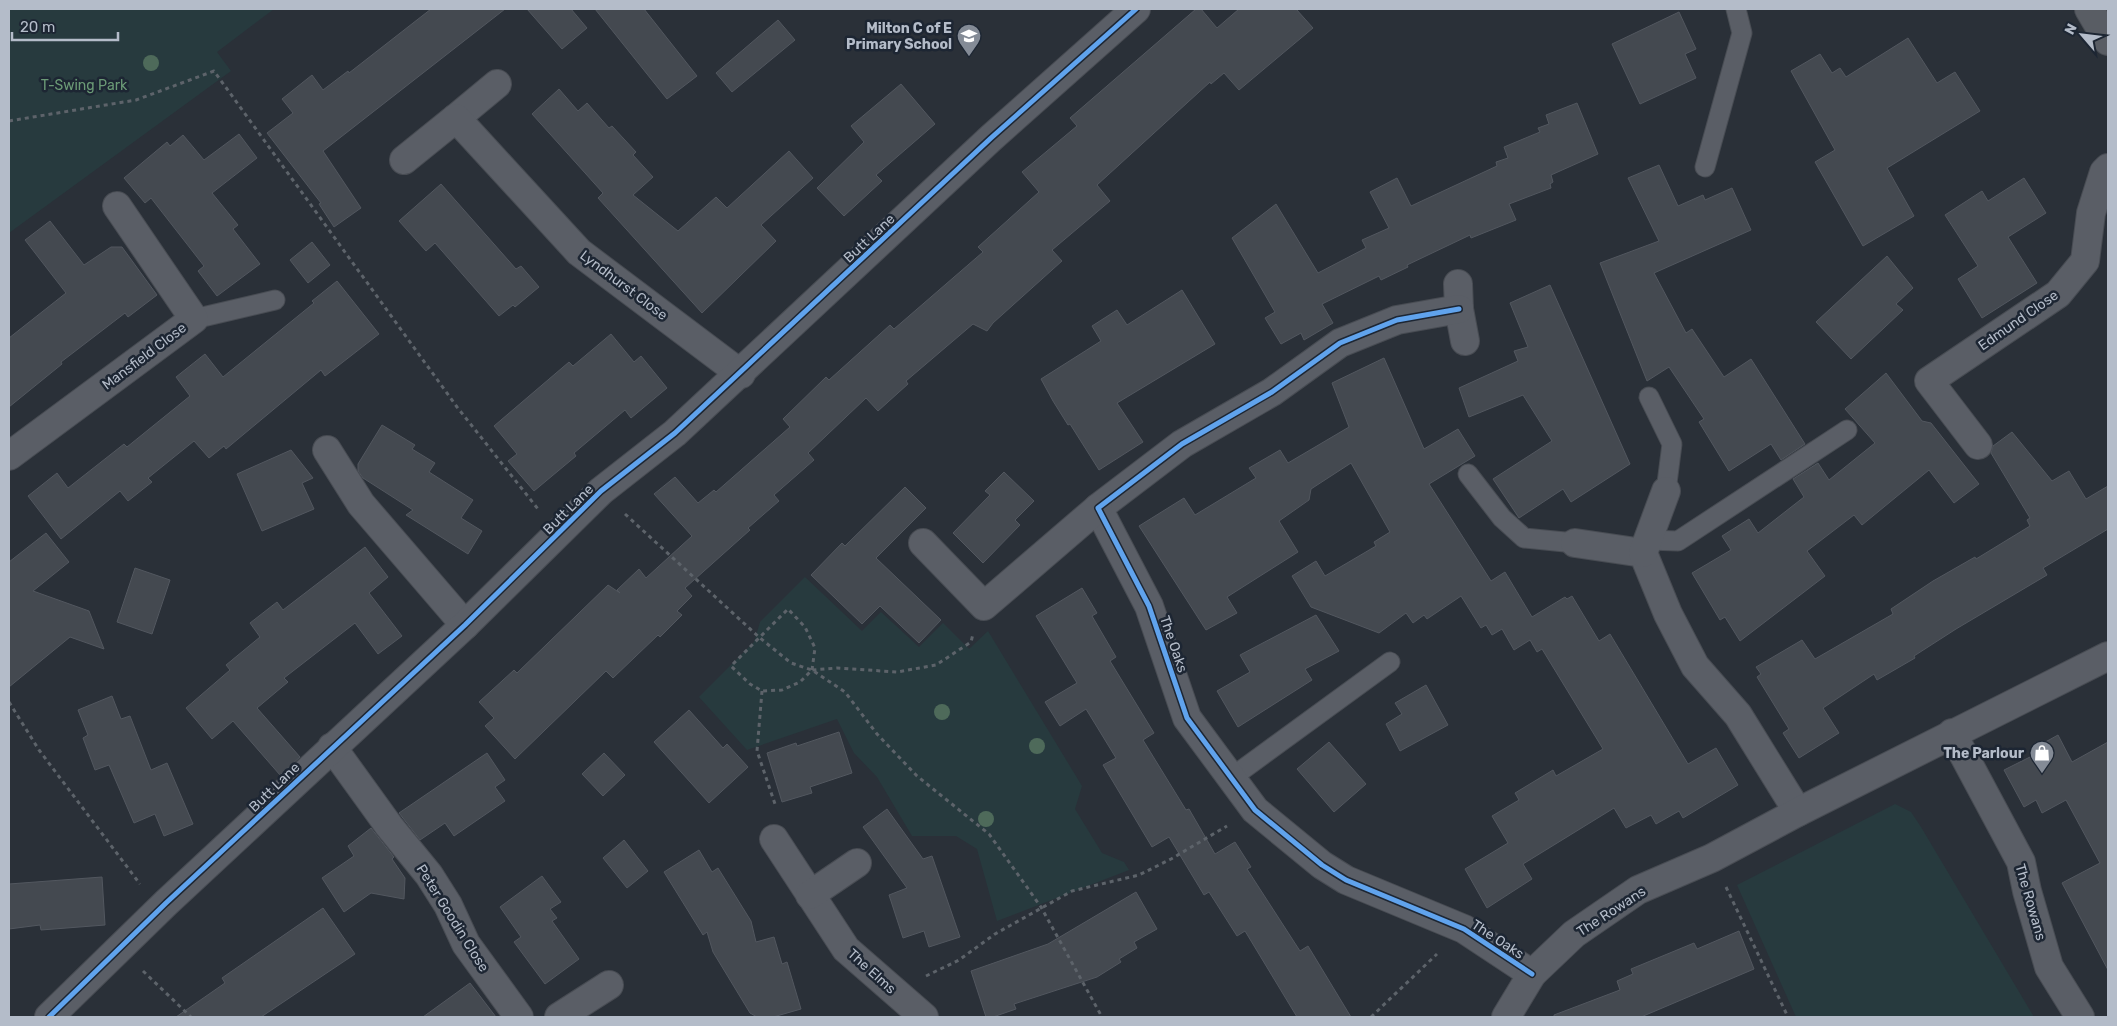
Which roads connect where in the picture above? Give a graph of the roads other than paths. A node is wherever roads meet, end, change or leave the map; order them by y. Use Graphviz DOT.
graph roads {
  1 [pos="1136,9"];
  2 [pos="1736,9"];
  3 [pos="2090,9"];
  4 [pos="2108,42"];
  5 [pos="497,84"];
  6 [pos="456,118"];
  7 [pos="404,160"];
  8 [pos="1705,167"];
  9 [pos="2108,168"];
  10 [pos="117,206"];
  11 [pos="275,300"];
  12 [pos="194,319"];
  13 [pos="1466,341"];
  14 [pos="741,374"];
  15 [pos="1649,397"];
  16 [pos="1847,430"];
  17 [pos="1978,445"];
  18 [pos="327,450"];
  19 [pos="9,456"];
  20 [pos="1468,474"];
  21 [pos="1666,492"];
  22 [pos="1098,508"];
  23 [pos="923,543"];
  24 [pos="1575,543"];
  25 [pos="1646,546"];
  26 [pos="465,625"];
  27 [pos="2108,656"];
  28 [pos="1390,662"];
  29 [pos="1952,734"];
  30 [pos="332,747"];
  31 [pos="1231,778"];
  32 [pos="1798,812"];
  33 [pos="774,839"];
  34 [pos="857,864"];
  35 [pos="810,895"];
  36 [pos="1532,974"];
  37 [pos="609,985"];
  38 [pos="50,1017"];
  39 [pos="519,1017"];
  40 [pos="558,1017"];
  41 [pos="924,1017"];
  42 [pos="1506,1017"];
  43 [pos="2080,1017"];
  1 -- 14 [label="street, Butt Lane"];
  2 -- 8 [label="lane"];
  3 -- 4 [label="street"];
  5 -- 6 [label="street"];
  6 -- 7 [label="street"];
  6 -- 14 [label="street, Lyndhurst Close"];
  9 -- 17 [label="street, Edmund Close"];
  10 -- 12 [label="street, Mansfield Close"];
  11 -- 12 [label="lane"];
  12 -- 19 [label="street, Mansfield Close"];
  13 -- 22 [label="street"];
  14 -- 26 [label="street, Butt Lane"];
  15 -- 21 [label="lane"];
  16 -- 25 [label="lane"];
  18 -- 26 [label="street"];
  20 -- 24 [label="lane"];
  21 -- 25 [label="street"];
  22 -- 23 [label="street"];
  22 -- 31 [label="street, The Oaks"];
  24 -- 25 [label="street"];
  25 -- 32 [label="street"];
  26 -- 30 [label="street, Butt Lane"];
  27 -- 29 [label="street, The Rowans"];
  28 -- 31 [label="lane"];
  29 -- 32 [label="street, The Rowans"];
  29 -- 43 [label="street, The Rowans"];
  30 -- 38 [label="street, Butt Lane"];
  30 -- 39 [label="street, Peter Goodin Close"];
  31 -- 36 [label="street, The Oaks"];
  32 -- 36 [label="street, The Rowans"];
  33 -- 35 [label="street, The Elms"];
  34 -- 35 [label="street"];
  35 -- 41 [label="street, The Elms"];
  36 -- 42 [label="street, The Rowans"];
  37 -- 40 [label="street"];
}
